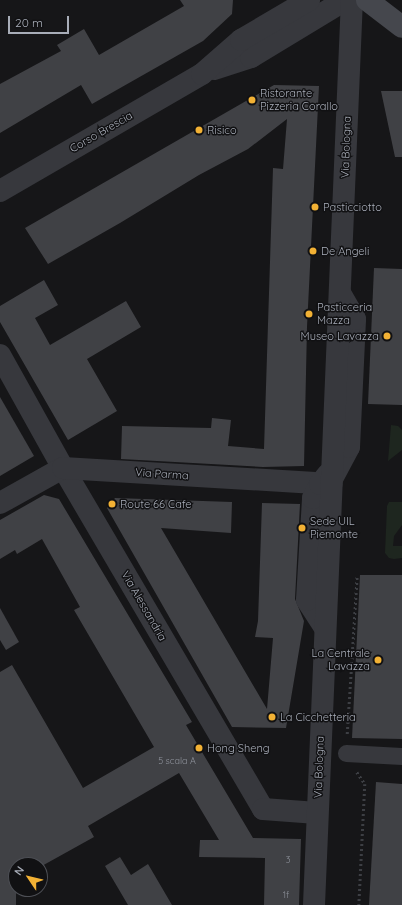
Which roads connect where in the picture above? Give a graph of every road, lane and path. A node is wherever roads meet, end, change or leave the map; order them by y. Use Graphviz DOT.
graph roads {
  1 [pos="309,0"];
  2 [pos="346,0"];
  3 [pos="352,0"];
  4 [pos="367,0"];
  5 [pos="402,27"];
  6 [pos="202,74"];
  7 [pos="0,191"];
  8 [pos="0,355"];
  9 [pos="63,468"];
  10 [pos="329,479"];
  11 [pos="0,503"];
  12 [pos="357,575"];
  13 [pos="346,754"];
  14 [pos="402,756"];
  15 [pos="317,813"];
  16 [pos="314,905"];
  17 [pos="359,905"];
  1 -- 6 [label="street, Corso Brescia"];
  2 -- 6 [label="street, Corso Brescia"];
  3 -- 10 [label="street, Via Bologna"];
  4 -- 5 [label="main road"];
  6 -- 7 [label="street, Corso Brescia"];
  8 -- 9 [label="street, Via Alessandria"];
  9 -- 10 [label="street, Via Parma"];
  9 -- 11 [label="street"];
  9 -- 15 [label="street, Via Alessandria"];
  10 -- 15 [label="street, Via Bologna"];
  12 -- 13 [label="path"];
  13 -- 14 [label="street"];
  13 -- 17 [label="path"];
  15 -- 16 [label="street, Via Bologna"];
}
